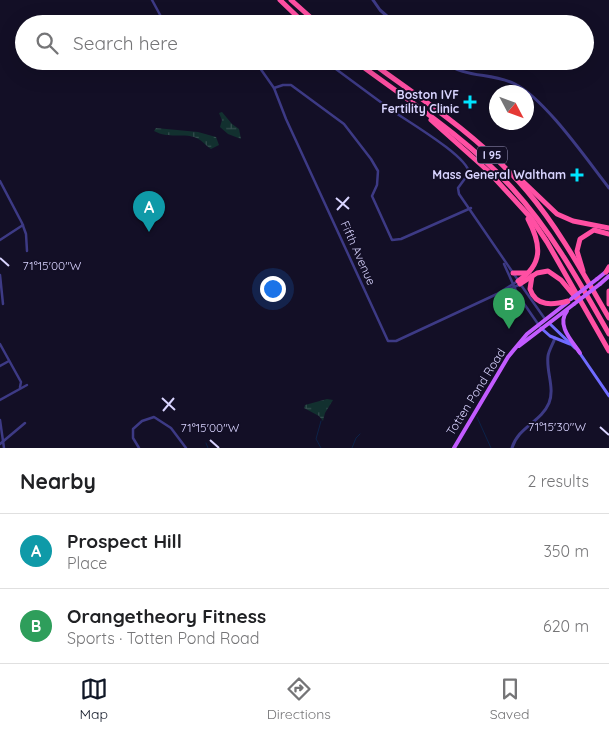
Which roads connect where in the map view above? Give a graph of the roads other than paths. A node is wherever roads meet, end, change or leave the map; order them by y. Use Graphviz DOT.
graph roads {
  1 [pos="152,0"];
  2 [pos="280,0"];
  3 [pos="292,0"];
  4 [pos="373,0"];
  5 [pos="160,15"];
  6 [pos="296,15"];
  7 [pos="308,15"];
  8 [pos="386,15"];
  9 [pos="261,70"];
  10 [pos="337,70"];
  11 [pos="367,70"];
  12 [pos="381,70"];
  13 [pos="457,70"];
  14 [pos="274,88"];
  15 [pos="422,110"];
  16 [pos="503,166"];
  17 [pos="0,181"];
  18 [pos="609,188"];
  19 [pos="520,206"];
  20 [pos="471,208"];
  21 [pos="23,225"];
  22 [pos="609,228"];
  23 [pos="609,234"];
  24 [pos="0,240"];
  25 [pos="26,251"];
  26 [pos="538,254"];
  27 [pos="504,262"];
  28 [pos="608,271"];
  29 [pos="513,273"];
  30 [pos="0,275"];
  31 [pos="532,276"];
  32 [pos="585,276"];
  33 [pos="519,282"];
  34 [pos="514,286"];
  35 [pos="609,291"];
  36 [pos="572,302"];
  37 [pos="3,304"];
  38 [pos="609,304"];
  39 [pos="609,318"];
  40 [pos="547,321"];
  41 [pos="540,326"];
  42 [pos="598,332"];
  43 [pos="609,334"];
  44 [pos="555,338"];
  45 [pos="0,344"];
  46 [pos="571,344"];
  47 [pos="609,351"];
  48 [pos="580,353"];
  49 [pos="10,361"];
  50 [pos="0,366"];
  51 [pos="27,385"];
  52 [pos="20,387"];
  53 [pos="609,396"];
  54 [pos="0,400"];
  55 [pos="0,420"];
  56 [pos="26,423"];
  57 [pos="1,444"];
  58 [pos="4,448"];
  59 [pos="138,448"];
  60 [pos="186,448"];
  61 [pos="454,448"];
  62 [pos="512,448"];
  1 -- 5 [label="street"];
  2 -- 6 [label="highway"];
  3 -- 7 [label="highway"];
  4 -- 8 [label="street"];
  9 -- 14 [label="street, Fifth Avenue"];
  10 -- 20 [label="street"];
  11 -- 15 [label="highway, I 95"];
  12 -- 16 [label="highway, I 95"];
  13 -- 18 [label="street"];
  14 -- 20 [label="street"];
  14 -- 34 [label="street, Fifth Avenue"];
  15 -- 19 [label="highway"];
  15 -- 43 [label="highway, I 95"];
  16 -- 22 [label="highway"];
  16 -- 32 [label="highway, I 95"];
  17 -- 21 [label="street"];
  19 -- 26 [label="highway"];
  19 -- 42 [label="highway"];
  20 -- 27 [label="street"];
  21 -- 24 [label="street"];
  21 -- 25 [label="street"];
  23 -- 32 [label="highway"];
  26 -- 29 [label="highway"];
  26 -- 33 [label="highway"];
  27 -- 29 [label="street"];
  27 -- 34 [label="street"];
  28 -- 36 [label="main road, bridge"];
  28 -- 36 [label="main road, bridge"];
  29 -- 33 [label="street"];
  30 -- 37 [label="street"];
  31 -- 33 [label="highway"];
  31 -- 36 [label="highway"];
  31 -- 42 [label="highway"];
  32 -- 39 [label="highway, I 95"];
  33 -- 34 [label="street"];
  33 -- 40 [label="street"];
  34 -- 41 [label="street"];
  35 -- 38 [label="highway"];
  36 -- 40 [label="main road, Totten Pond Road"];
  36 -- 48 [label="main road"];
  40 -- 41 [label="main road, Totten Pond Road"];
  40 -- 46 [label="main road"];
  41 -- 44 [label="main road"];
  41 -- 61 [label="main road, Totten Pond Road"];
  42 -- 47 [label="highway"];
  44 -- 46 [label="main road"];
  44 -- 62 [label="street"];
  45 -- 49 [label="street"];
  46 -- 48 [label="main road"];
  48 -- 53 [label="main road"];
  49 -- 50 [label="street"];
  49 -- 52 [label="street"];
  51 -- 52 [label="street"];
  52 -- 54 [label="street"];
  55 -- 57 [label="street"];
  56 -- 57 [label="street"];
  57 -- 58 [label="street"];
  59 -- 60 [label="street"];
}
